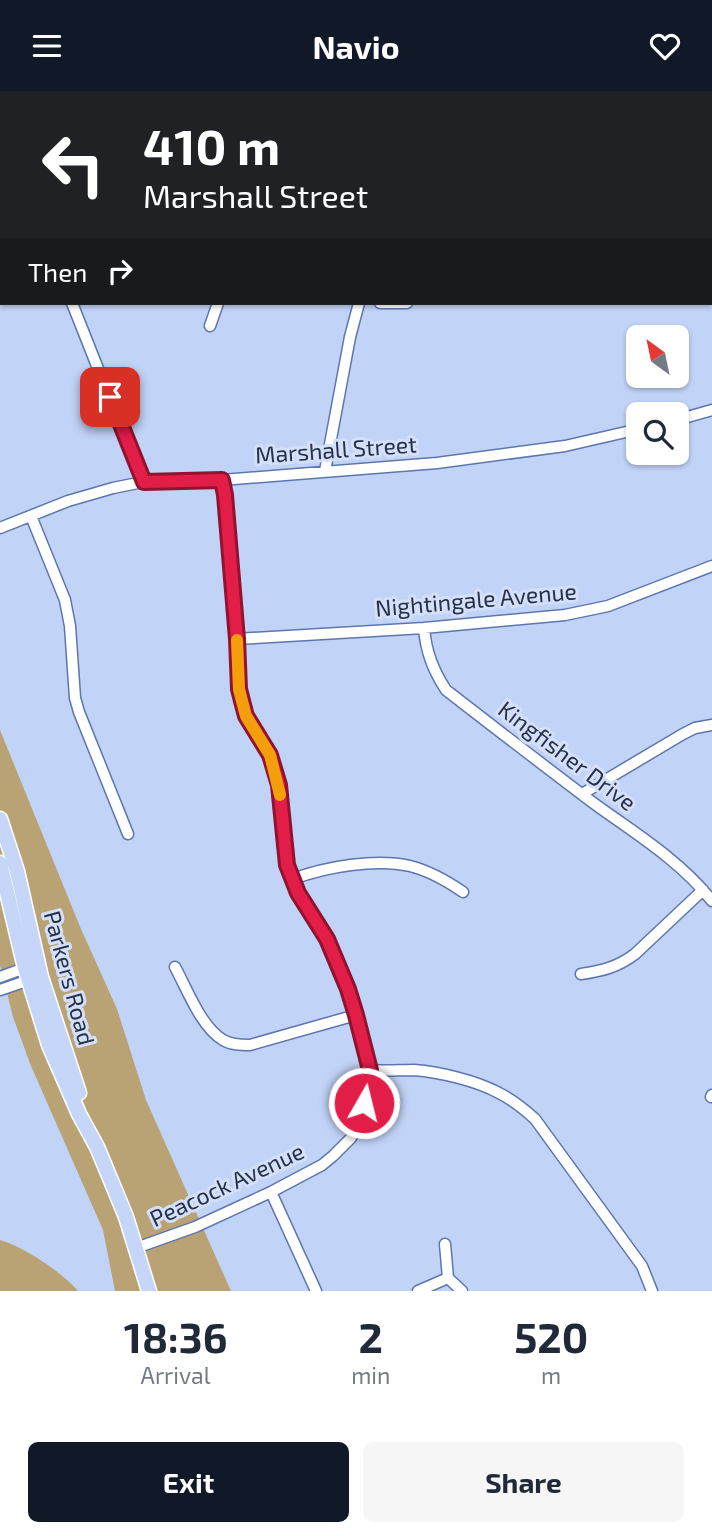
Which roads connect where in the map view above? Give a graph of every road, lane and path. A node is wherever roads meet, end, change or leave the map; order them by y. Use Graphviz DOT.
graph roads {
  1 [pos="73,305"];
  2 [pos="217,305"];
  3 [pos="358,305"];
  4 [pos="210,326"];
  5 [pos="712,410"];
  6 [pos="689,417"];
  7 [pos="626,432"];
  8 [pos="325,471"];
  9 [pos="222,480"];
  10 [pos="144,482"];
  11 [pos="31,516"];
  12 [pos="0,528"];
  13 [pos="712,566"];
  14 [pos="424,628"];
  15 [pos="237,639"];
  16 [pos="712,725"];
  17 [pos="582,794"];
  18 [pos="0,819"];
  19 [pos="128,834"];
  20 [pos="0,863"];
  21 [pos="292,879"];
  22 [pos="703,890"];
  23 [pos="463,892"];
  24 [pos="712,901"];
  25 [pos="175,967"];
  26 [pos="33,972"];
  27 [pos="580,974"];
  28 [pos="0,977"];
  29 [pos="0,990"];
  30 [pos="356,1015"];
  31 [pos="370,1070"];
  32 [pos="271,1192"];
  33 [pos="445,1244"];
  34 [pos="136,1248"];
  35 [pos="448,1278"];
  36 [pos="149,1291"];
  37 [pos="316,1291"];
  38 [pos="418,1291"];
  39 [pos="462,1291"];
  40 [pos="652,1291"];
  1 -- 10 [label="street"];
  2 -- 4 [label="street"];
  3 -- 8 [label="street"];
  5 -- 6 [label="street"];
  7 -- 8 [label="street, Marshall Street"];
  8 -- 9 [label="street, Marshall Street"];
  9 -- 10 [label="street, Marshall Street"];
  9 -- 15 [label="street, Peacock Avenue"];
  10 -- 11 [label="street, Marshall Street"];
  11 -- 12 [label="street, Marshall Street"];
  11 -- 19 [label="street"];
  13 -- 14 [label="street, Nightingale Avenue"];
  14 -- 15 [label="street, Nightingale Avenue"];
  14 -- 17 [label="street, Kingfisher Drive"];
  15 -- 21 [label="street, Peacock Avenue"];
  16 -- 17 [label="street"];
  17 -- 22 [label="street, Kingfisher Drive"];
  18 -- 26 [label="main road, Parkers Road"];
  20 -- 26 [label="main road, Parkers Road"];
  21 -- 23 [label="street"];
  21 -- 30 [label="street, Peacock Avenue"];
  22 -- 24 [label="street, Kingfisher Drive"];
  22 -- 27 [label="street"];
  25 -- 30 [label="street"];
  26 -- 28 [label="street"];
  26 -- 29 [label="street"];
  26 -- 34 [label="main road, Parkers Road"];
  30 -- 31 [label="street, Peacock Avenue"];
  31 -- 32 [label="street, Peacock Avenue"];
  31 -- 40 [label="street"];
  32 -- 34 [label="street, Peacock Avenue"];
  32 -- 37 [label="street"];
  33 -- 35 [label="street"];
  34 -- 36 [label="main road, Parkers Road"];
  35 -- 38 [label="street"];
  35 -- 39 [label="street"];
}
